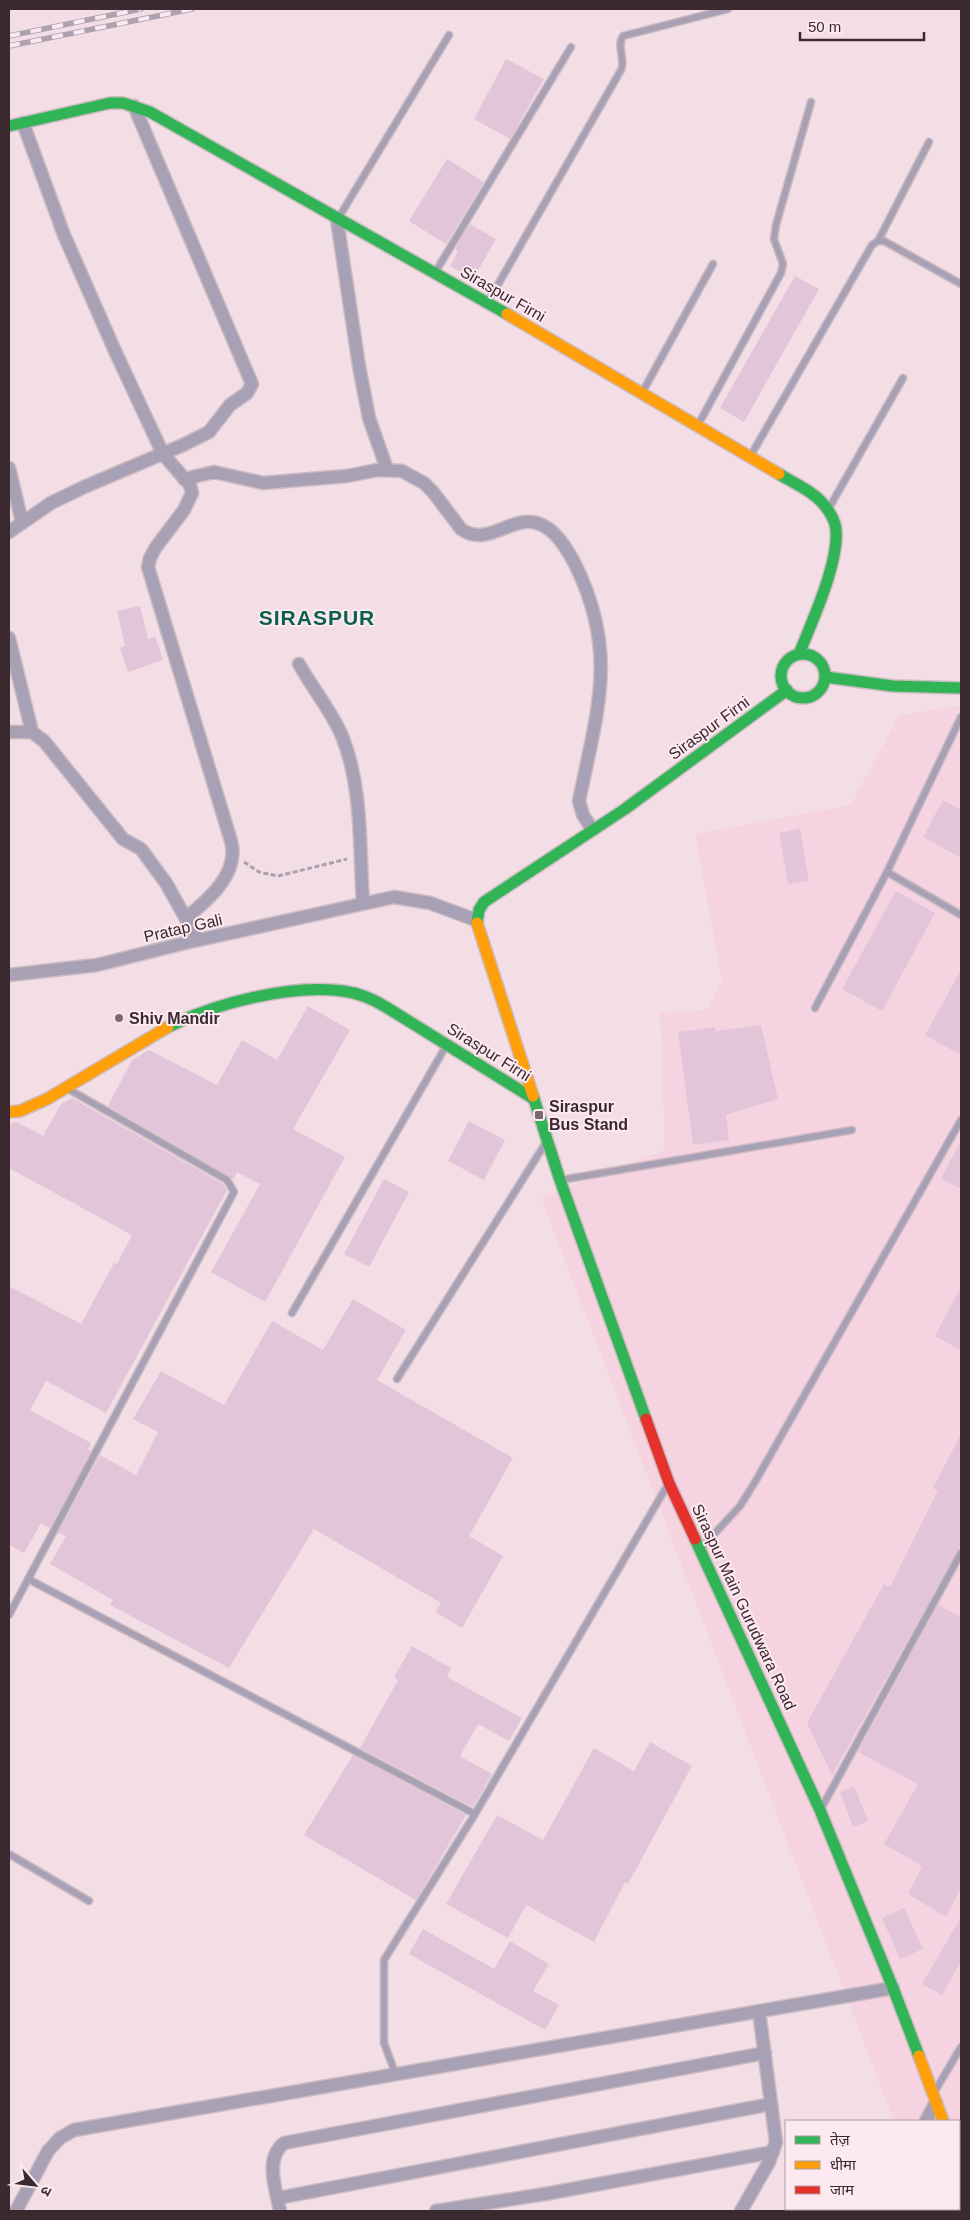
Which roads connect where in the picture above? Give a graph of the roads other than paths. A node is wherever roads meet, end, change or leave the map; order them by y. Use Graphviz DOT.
graph roads {
  1 [pos="728,9"];
  2 [pos="449,35"];
  3 [pos="571,47"];
  4 [pos="811,102"];
  5 [pos="134,106"];
  6 [pos="23,123"];
  7 [pos="9,126"];
  8 [pos="929,142"];
  9 [pos="337,220"];
  10 [pos="878,241"];
  11 [pos="713,264"];
  12 [pos="434,274"];
  13 [pos="961,284"];
  14 [pos="488,303"];
  15 [pos="903,378"];
  16 [pos="641,394"];
  17 [pos="698,426"];
  18 [pos="163,454"];
  19 [pos="750,456"];
  20 [pos="9,468"];
  21 [pos="388,469"];
  22 [pos="184,478"];
  23 [pos="828,509"];
  24 [pos="22,522"];
  25 [pos="9,532"];
  26 [pos="9,638"];
  27 [pos="799,654"];
  28 [pos="299,664"];
  29 [pos="825,677"];
  30 [pos="961,688"];
  31 [pos="787,690"];
  32 [pos="961,717"];
  33 [pos="9,732"];
  34 [pos="32,732"];
  35 [pos="592,829"];
  36 [pos="887,872"];
  37 [pos="363,903"];
  38 [pos="961,915"];
  39 [pos="186,918"];
  40 [pos="476,920"];
  41 [pos="198,940"];
  42 [pos="9,975"];
  43 [pos="815,1008"];
  44 [pos="446,1045"];
  45 [pos="67,1088"];
  46 [pos="534,1099"];
  47 [pos="10,1114"];
  48 [pos="961,1120"];
  49 [pos="852,1130"];
  50 [pos="547,1141"];
  51 [pos="560,1180"];
  52 [pos="292,1313"];
  53 [pos="397,1379"];
  54 [pos="669,1483"];
  55 [pos="699,1550"];
  56 [pos="961,1553"];
  57 [pos="28,1579"];
  58 [pos="9,1615"];
  59 [pos="820,1810"];
  60 [pos="475,1814"];
  61 [pos="9,1854"];
  62 [pos="89,1902"];
  63 [pos="892,1988"];
  64 [pos="759,2012"];
  65 [pos="961,2047"];
  66 [pos="765,2053"];
  67 [pos="396,2075"];
  68 [pos="935,2098"];
  69 [pos="771,2104"];
  70 [pos="926,2120"];
  71 [pos="943,2120"];
  72 [pos="773,2152"];
  73 [pos="279,2205"];
  74 [pos="16,2211"];
  75 [pos="436,2211"];
  76 [pos="741,2211"];
  1 -- 14 [label="lane"];
  2 -- 9 [label="lane"];
  3 -- 12 [label="lane"];
  4 -- 17 [label="lane"];
  5 -- 6 [label="street, Siraspur Firni"];
  5 -- 9 [label="street, Siraspur Firni"];
  5 -- 18 [label="street"];
  6 -- 7 [label="street, Siraspur Firni"];
  6 -- 18 [label="street"];
  8 -- 10 [label="lane"];
  9 -- 12 [label="street, Siraspur Firni"];
  9 -- 21 [label="street"];
  10 -- 13 [label="lane"];
  10 -- 19 [label="lane"];
  11 -- 16 [label="lane"];
  12 -- 14 [label="street, Siraspur Firni"];
  14 -- 16 [label="street, Siraspur Firni"];
  15 -- 23 [label="lane"];
  16 -- 17 [label="street, Siraspur Firni"];
  17 -- 19 [label="street, Siraspur Firni"];
  18 -- 22 [label="street"];
  18 -- 24 [label="street"];
  19 -- 23 [label="street, Siraspur Firni"];
  20 -- 24 [label="street"];
  21 -- 22 [label="street"];
  21 -- 35 [label="street"];
  22 -- 39 [label="street"];
  23 -- 27 [label="street"];
  24 -- 25 [label="street"];
  26 -- 34 [label="street"];
  27 -- 29 [label="street"];
  27 -- 31 [label="street"];
  28 -- 37 [label="street"];
  29 -- 30 [label="street"];
  29 -- 31 [label="street"];
  31 -- 35 [label="street, Siraspur Firni"];
  32 -- 36 [label="lane"];
  33 -- 34 [label="street"];
  34 -- 39 [label="street"];
  35 -- 40 [label="street, Siraspur Firni"];
  36 -- 38 [label="lane"];
  36 -- 43 [label="lane"];
  37 -- 40 [label="street, Pratap Gali"];
  37 -- 41 [label="street, Pratap Gali"];
  39 -- 41 [label="street"];
  40 -- 46 [label="street, Siraspur Firni"];
  41 -- 42 [label="street, Pratap Gali"];
  44 -- 45 [label="street, Siraspur Firni"];
  44 -- 46 [label="street, Siraspur Firni"];
  44 -- 52 [label="lane"];
  45 -- 47 [label="street, Siraspur Firni"];
  45 -- 57 [label="lane"];
  46 -- 50 [label="street, Siraspur Main Gurudwara Road"];
  48 -- 55 [label="lane"];
  49 -- 51 [label="lane"];
  50 -- 51 [label="street, Siraspur Main Gurudwara Road"];
  50 -- 53 [label="lane"];
  51 -- 54 [label="street, Siraspur Main Gurudwara Road"];
  54 -- 55 [label="street, Siraspur Main Gurudwara Road"];
  54 -- 60 [label="lane"];
  55 -- 59 [label="street, Siraspur Main Gurudwara Road"];
  56 -- 59 [label="lane"];
  57 -- 58 [label="lane"];
  57 -- 60 [label="lane"];
  59 -- 63 [label="street, Siraspur Main Gurudwara Road"];
  60 -- 67 [label="lane"];
  61 -- 62 [label="lane"];
  63 -- 64 [label="street"];
  63 -- 68 [label="street, Siraspur Main Gurudwara Road"];
  64 -- 66 [label="street"];
  64 -- 67 [label="street"];
  65 -- 68 [label="lane"];
  66 -- 69 [label="street"];
  66 -- 73 [label="street"];
  67 -- 74 [label="street"];
  68 -- 70 [label="street"];
  68 -- 71 [label="street, Siraspur Main Gurudwara Road"];
  69 -- 72 [label="street"];
  69 -- 73 [label="street"];
  72 -- 75 [label="street"];
  72 -- 76 [label="street"];
}
